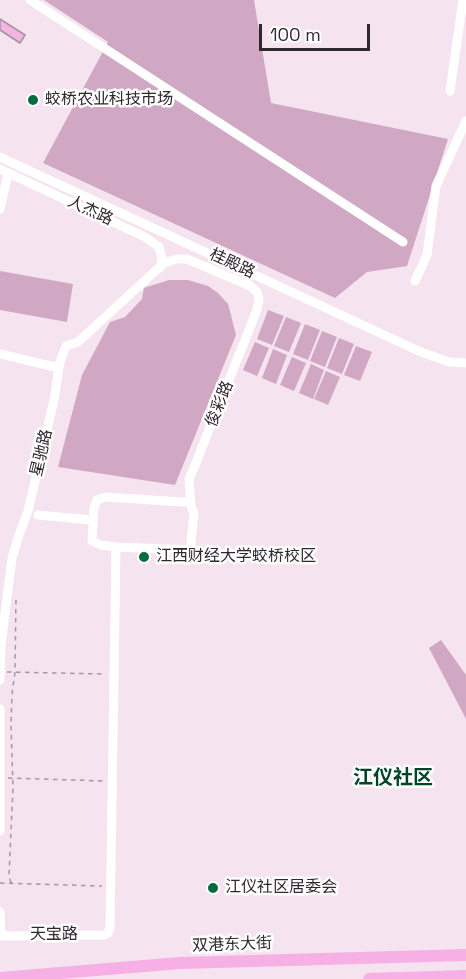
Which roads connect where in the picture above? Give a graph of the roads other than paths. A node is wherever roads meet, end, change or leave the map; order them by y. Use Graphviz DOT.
graph roads {
  1 [pos="463,0"];
  2 [pos="32,1"];
  3 [pos="450,91"];
  4 [pos="466,121"];
  5 [pos="0,157"];
  6 [pos="4,171"];
  7 [pos="0,209"];
  8 [pos="403,242"];
  9 [pos="160,268"];
  10 [pos="415,281"];
  11 [pos="0,354"];
  12 [pos="466,363"];
  13 [pos="59,368"];
  14 [pos="190,501"];
  15 [pos="38,515"];
  16 [pos="93,520"];
  17 [pos="116,547"];
  18 [pos="0,680"];
  19 [pos="0,709"];
  20 [pos="0,726"];
  21 [pos="0,831"];
  22 [pos="0,912"];
  23 [pos="0,936"];
  24 [pos="466,955"];
  25 [pos="466,975"];
  26 [pos="0,978"];
  27 [pos="436,978"];
  28 [pos="369,979"];
  1 -- 3 [label="street"];
  2 -- 8 [label="street"];
  4 -- 10 [label="street"];
  5 -- 12 [label="street, 桂殿路"];
  6 -- 7 [label="street"];
  6 -- 9 [label="street, 人杰路"];
  9 -- 13 [label="street, 星驰路"];
  9 -- 14 [label="street, 俊彩路"];
  11 -- 13 [label="street"];
  13 -- 18 [label="street, 星驰路"];
  14 -- 16 [label="street"];
  14 -- 17 [label="street, 俊彩路"];
  15 -- 16 [label="street"];
  16 -- 17 [label="street"];
  17 -- 23 [label="street, 天宝路"];
  19 -- 20 [label="street"];
  20 -- 21 [label="street"];
  22 -- 23 [label="street"];
  24 -- 26 [label="main road, 双港东大街"];
  25 -- 27 [label="main road"];
  27 -- 28 [label="main road"];
}
